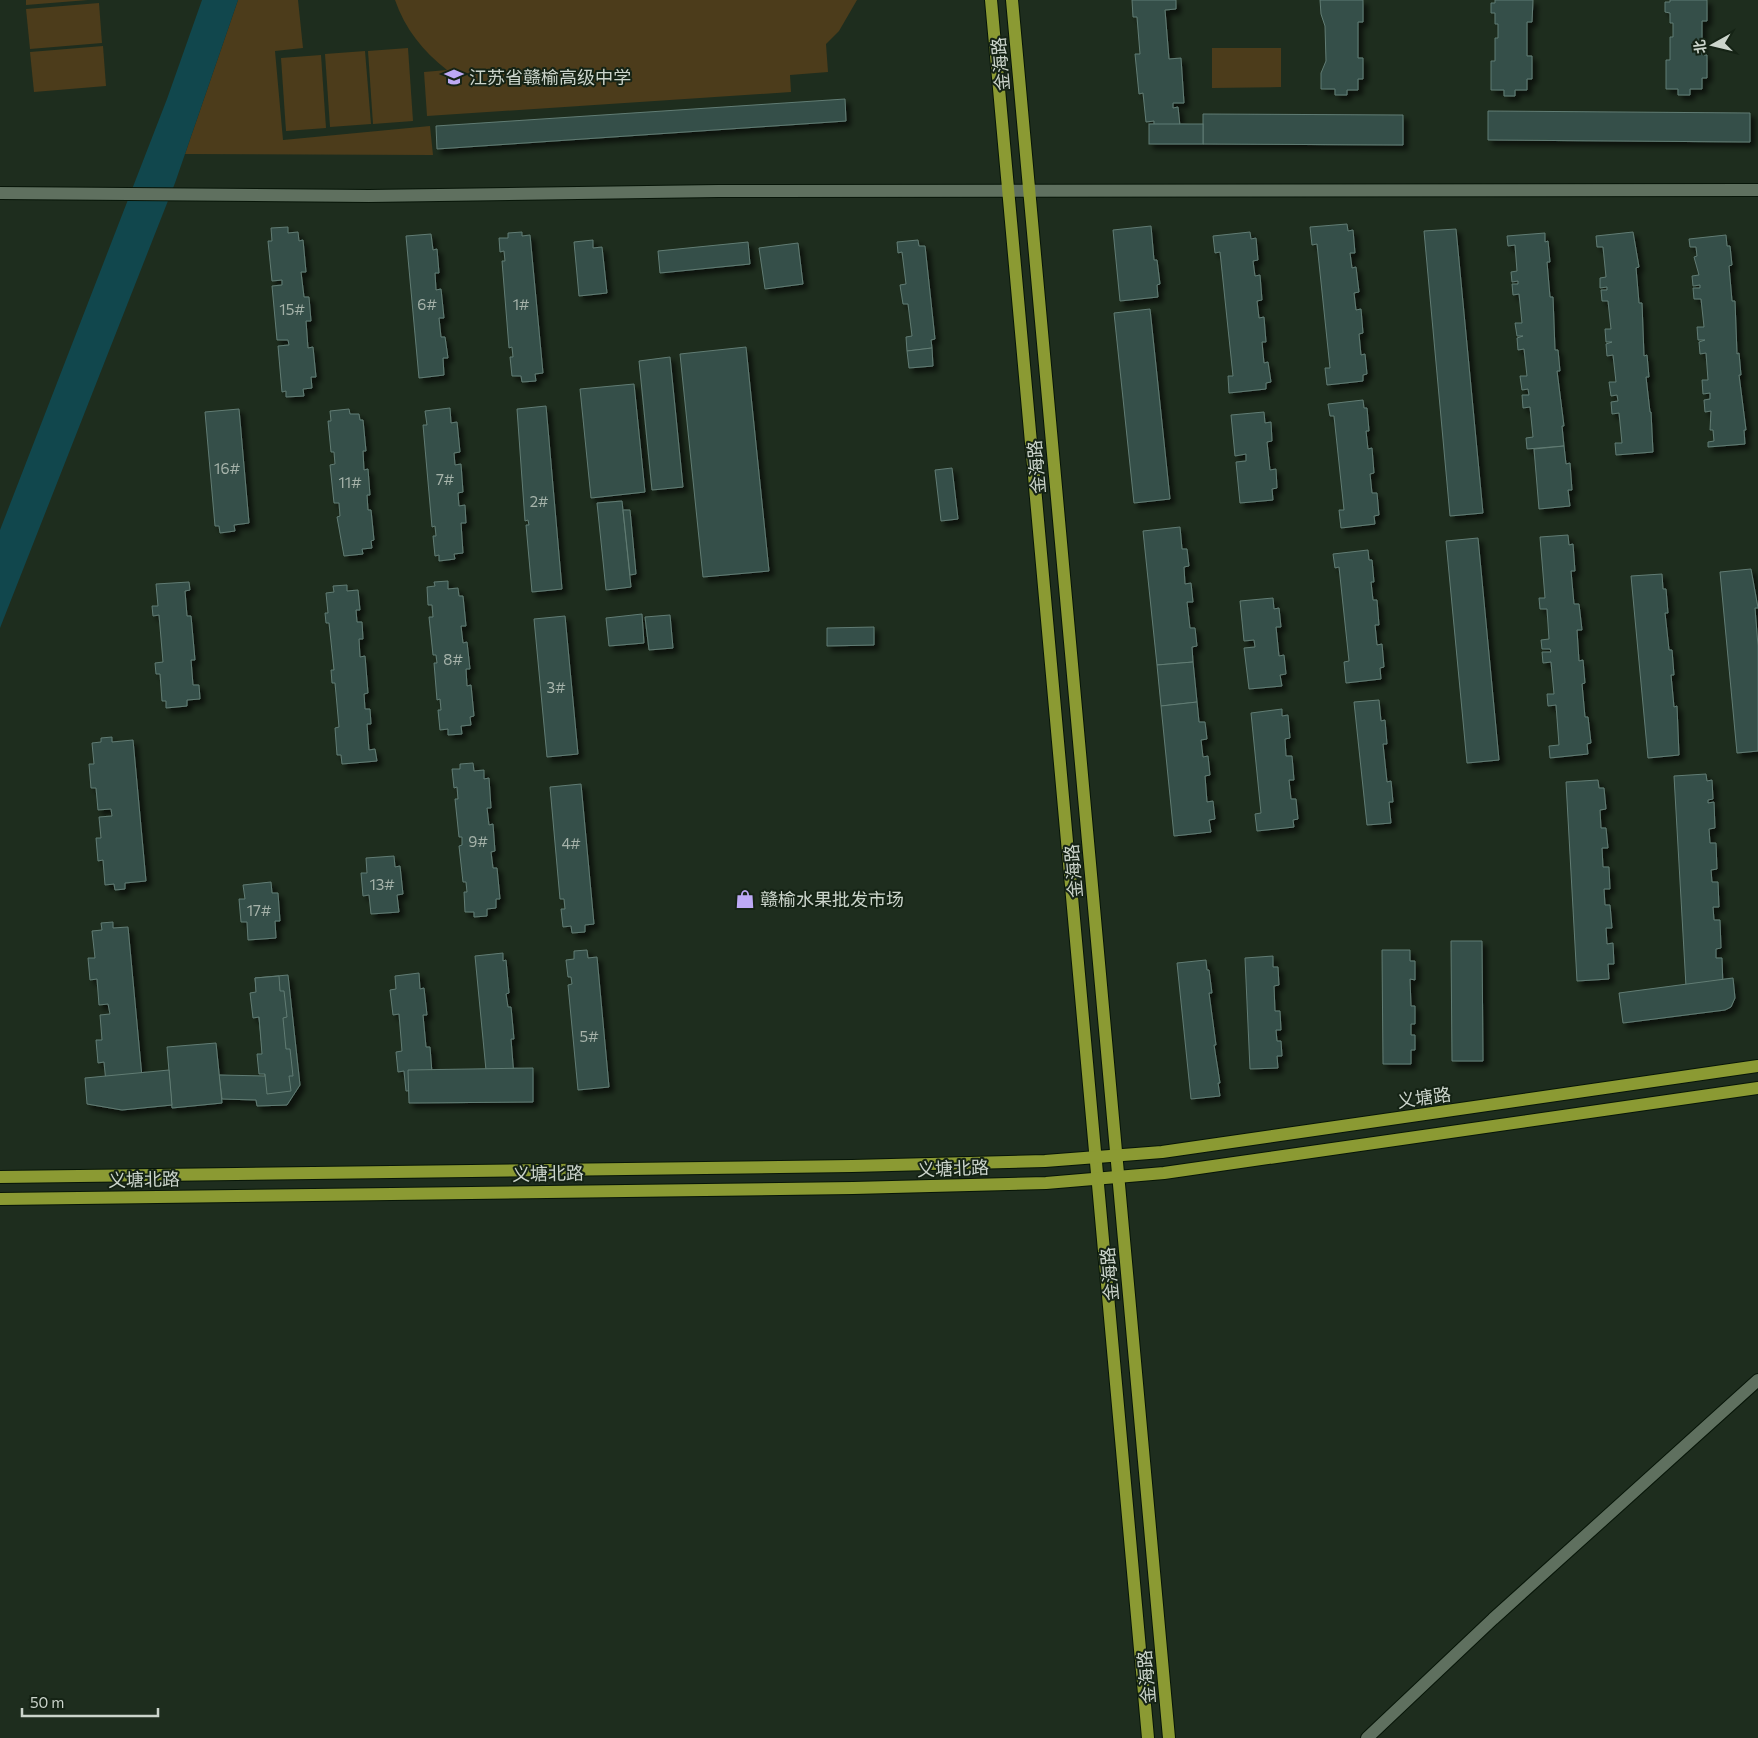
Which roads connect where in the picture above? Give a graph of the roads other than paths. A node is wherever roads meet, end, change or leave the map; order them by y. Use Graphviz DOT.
graph roads {
  1 [pos="991,0"];
  2 [pos="1012,0"];
  3 [pos="1758,190"];
  4 [pos="1008,191"];
  5 [pos="1029,191"];
  6 [pos="0,193"];
  7 [pos="1758,1066"];
  8 [pos="1758,1088"];
  9 [pos="1116,1155"];
  10 [pos="1095,1157"];
  11 [pos="0,1177"];
  12 [pos="1118,1177"];
  13 [pos="1097,1179"];
  14 [pos="0,1199"];
  15 [pos="1758,1380"];
  16 [pos="1148,1738"];
  17 [pos="1169,1738"];
  18 [pos="1367,1738"];
  1 -- 4 [label="main road, 金海路"];
  2 -- 5 [label="main road, 金海路"];
  3 -- 5 [label="street"];
  4 -- 5 [label="street"];
  4 -- 6 [label="street"];
  4 -- 10 [label="main road, 金海路"];
  5 -- 9 [label="main road, 金海路"];
  7 -- 9 [label="main road, 义塘路"];
  8 -- 12 [label="main road"];
  9 -- 10 [label="main road, 义塘路"];
  9 -- 12 [label="main road, 金海路"];
  10 -- 11 [label="main road, 义塘北路"];
  10 -- 13 [label="main road, 金海路"];
  12 -- 13 [label="main road"];
  12 -- 17 [label="main road, 金海路"];
  13 -- 14 [label="main road, 义塘北路"];
  13 -- 16 [label="main road, 金海路"];
  15 -- 18 [label="street"];
}
